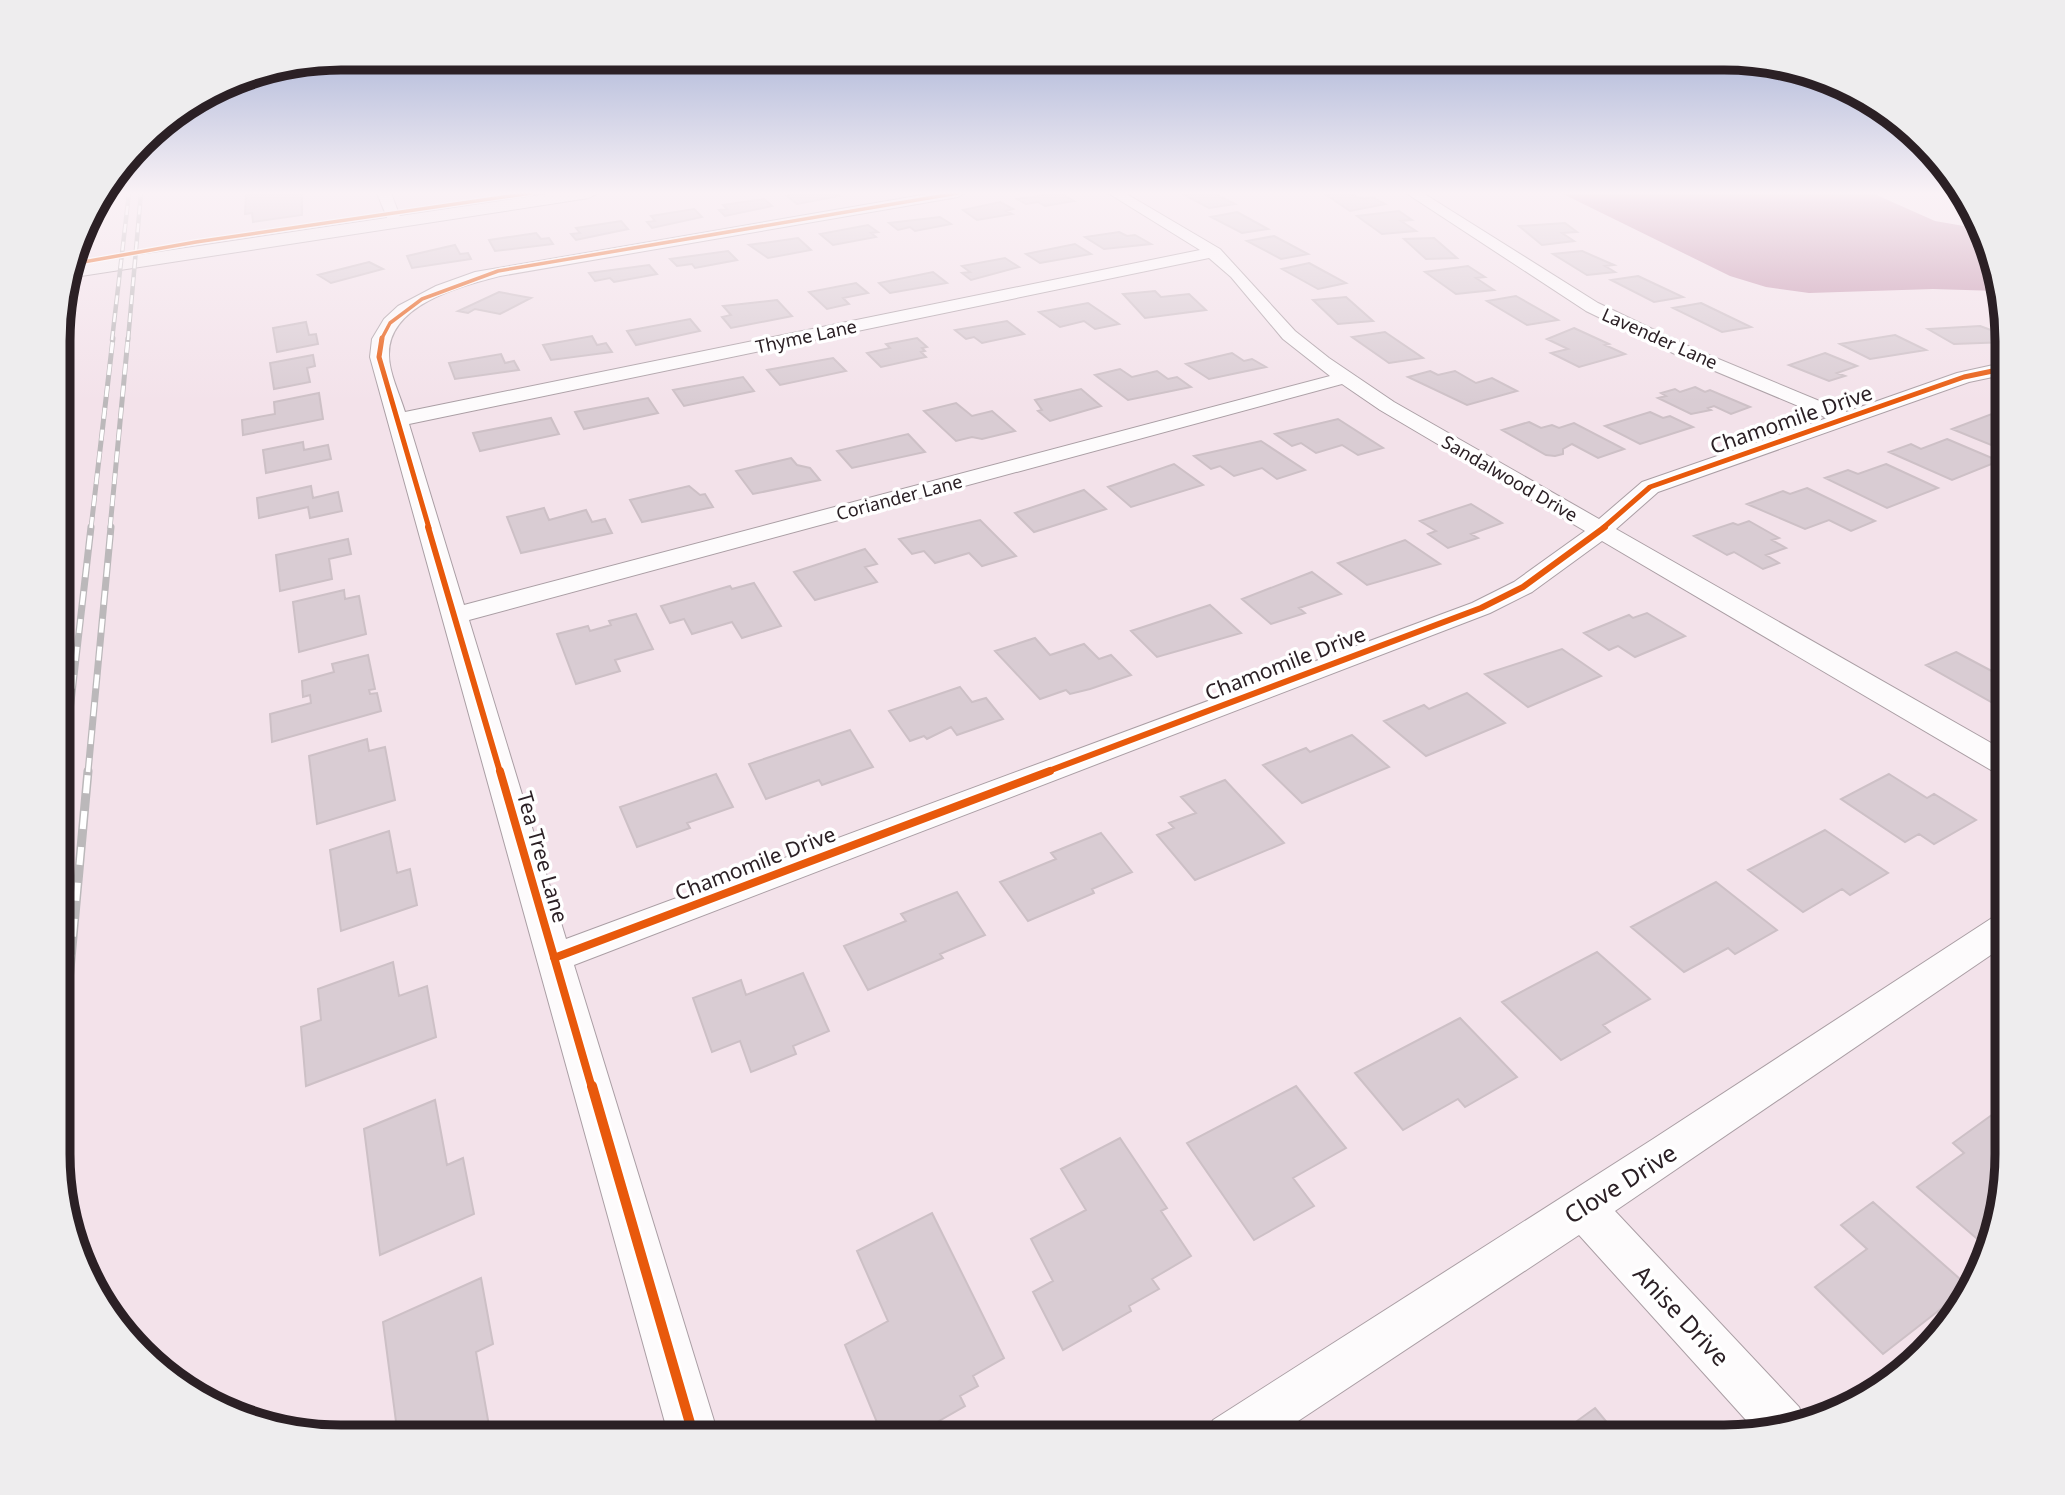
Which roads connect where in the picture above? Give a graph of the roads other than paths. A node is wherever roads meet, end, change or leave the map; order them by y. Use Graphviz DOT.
graph roads {
  1 [pos="102,263"];
  2 [pos="129,263"];
  3 [pos="540,263"];
  4 [pos="1162,263"];
  5 [pos="1225,263"];
  6 [pos="1521,263"];
  7 [pos="81,266"];
  8 [pos="79,271"];
  9 [pos="1995,371"];
  10 [pos="1344,378"];
  11 [pos="1846,419"];
  12 [pos="398,420"];
  13 [pos="1600,531"];
  14 [pos="453,615"];
  15 [pos="1995,759"];
  16 [pos="1995,934"];
  17 [pos="554,958"];
  18 [pos="1582,1207"];
  19 [pos="1778,1420"];
  20 [pos="690,1425"];
  21 [pos="1248,1425"];
  1 -- 7 [label="main road"];
  2 -- 8 [label="main road"];
  3 -- 12 [label="street, Tea Tree Lane"];
  4 -- 12 [label="street, Thyme Lane"];
  5 -- 10 [label="street, Sandalwood Drive"];
  6 -- 11 [label="street, Lavender Lane"];
  9 -- 11 [label="street, Chamomile Drive"];
  10 -- 13 [label="street, Sandalwood Drive"];
  10 -- 14 [label="street, Coriander Lane"];
  11 -- 13 [label="street, Chamomile Drive"];
  12 -- 14 [label="street, Tea Tree Lane"];
  13 -- 15 [label="street, Sandalwood Drive"];
  13 -- 17 [label="street, Chamomile Drive"];
  14 -- 17 [label="street, Tea Tree Lane"];
  16 -- 18 [label="street, Clove Drive"];
  17 -- 20 [label="street, Tea Tree Lane"];
  18 -- 19 [label="street, Anise Drive"];
  18 -- 21 [label="street, Clove Drive"];
}
